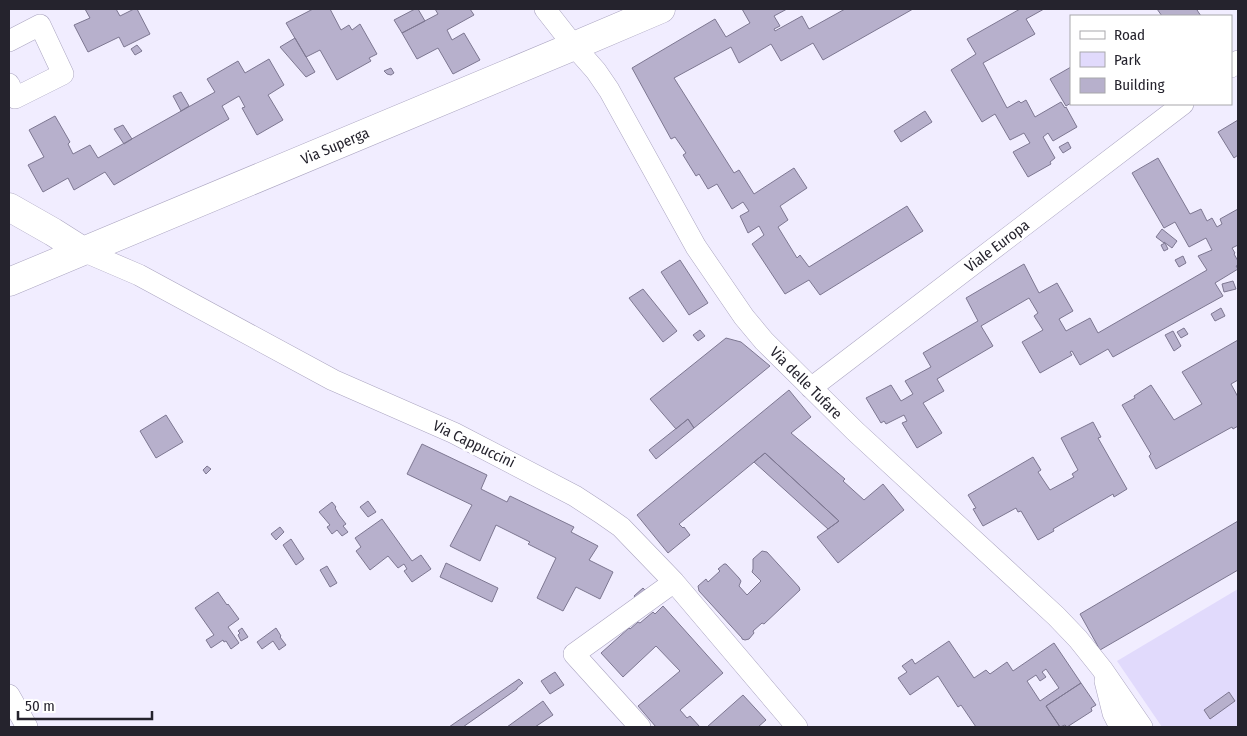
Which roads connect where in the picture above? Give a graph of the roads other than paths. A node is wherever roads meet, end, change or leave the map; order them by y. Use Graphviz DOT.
graph roads {
  1 [pos="545,9"];
  2 [pos="661,9"];
  3 [pos="9,40"];
  4 [pos="574,46"];
  5 [pos="11,95"];
  6 [pos="1181,105"];
  7 [pos="9,207"];
  8 [pos="83,252"];
  9 [pos="9,282"];
  10 [pos="811,388"];
  11 [pos="674,582"];
  12 [pos="1102,669"];
  13 [pos="9,695"];
  14 [pos="793,726"];
  15 [pos="27,727"];
  16 [pos="640,727"];
  17 [pos="1120,727"];
  18 [pos="1142,727"];
  1 -- 4 [label="street, Via delle Tufare"];
  2 -- 4 [label="street, Via Superga"];
  3 -- 5 [label="street"];
  4 -- 8 [label="street, Via Superga"];
  4 -- 10 [label="street, Via delle Tufare"];
  6 -- 10 [label="street, Viale Europa"];
  7 -- 8 [label="street"];
  8 -- 9 [label="street, Via Superga"];
  8 -- 11 [label="street, Via Cappuccini"];
  10 -- 12 [label="street, Via delle Tufare"];
  11 -- 14 [label="street, Via Cappuccini"];
  11 -- 16 [label="street"];
  12 -- 17 [label="street, Via delle Tufare"];
  12 -- 18 [label="street, Via delle Tufare"];
  13 -- 15 [label="street"];
}
